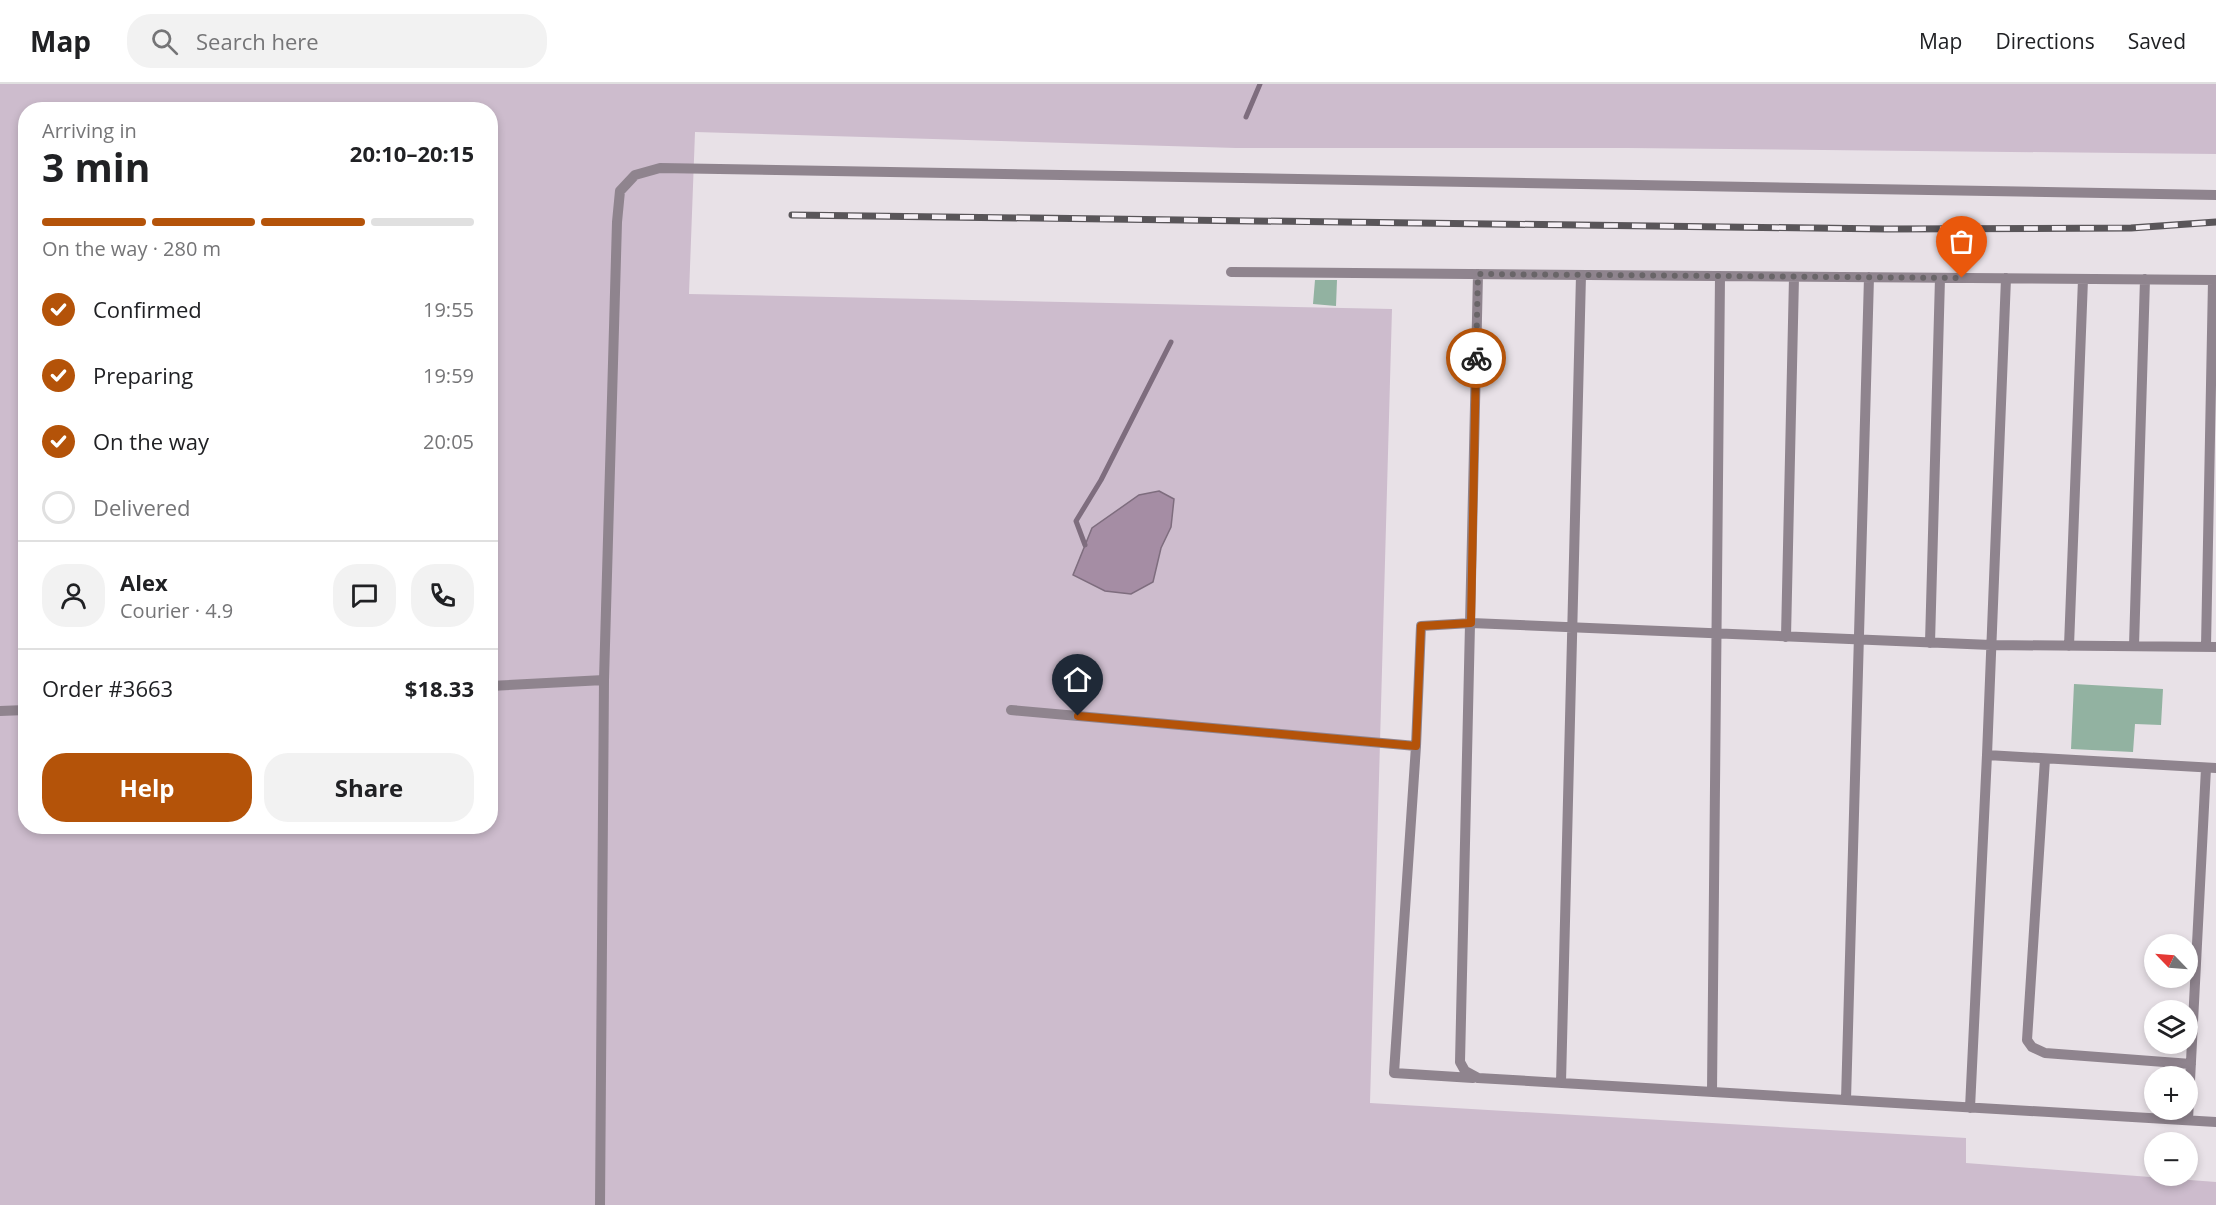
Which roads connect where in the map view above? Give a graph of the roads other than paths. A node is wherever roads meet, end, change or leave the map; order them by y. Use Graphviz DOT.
graph roads {
  1 [pos="2216,195"];
  2 [pos="1231,272"];
  3 [pos="1478,274"];
  4 [pos="1581,275"];
  5 [pos="1720,276"];
  6 [pos="1794,277"];
  7 [pos="1869,277"];
  8 [pos="1940,278"];
  9 [pos="2006,278"];
  10 [pos="2083,279"];
  11 [pos="2145,279"];
  12 [pos="2214,280"];
  13 [pos="1471,623"];
  14 [pos="1572,628"];
  15 [pos="1717,634"];
  16 [pos="1786,637"];
  17 [pos="1859,640"];
  18 [pos="1930,643"];
  19 [pos="1990,645"];
  20 [pos="2068,646"];
  21 [pos="2134,646"];
  22 [pos="2211,647"];
  23 [pos="604,680"];
  24 [pos="498,686"];
  25 [pos="18,710"];
  26 [pos="1011,710"];
  27 [pos="0,711"];
  28 [pos="1416,746"];
  29 [pos="1988,755"];
  30 [pos="2045,759"];
  31 [pos="2211,768"];
  32 [pos="2190,1064"];
  33 [pos="1478,1078"];
  34 [pos="1561,1083"];
  35 [pos="1712,1092"];
  36 [pos="1846,1100"];
  37 [pos="1970,1107"];
  38 [pos="2144,1117"];
  39 [pos="2187,1120"];
  40 [pos="2216,1122"];
  41 [pos="600,1205"];
  1 -- 23 [label="lane"];
  2 -- 3 [label="lane"];
  3 -- 4 [label="lane"];
  3 -- 13 [label="lane"];
  4 -- 5 [label="lane"];
  4 -- 14 [label="lane"];
  5 -- 6 [label="lane"];
  5 -- 15 [label="lane"];
  6 -- 7 [label="lane"];
  6 -- 16 [label="lane"];
  7 -- 8 [label="lane"];
  7 -- 17 [label="lane"];
  8 -- 9 [label="lane"];
  8 -- 18 [label="lane"];
  9 -- 10 [label="lane"];
  9 -- 19 [label="lane"];
  10 -- 11 [label="lane"];
  10 -- 20 [label="lane"];
  11 -- 12 [label="lane"];
  11 -- 21 [label="lane"];
  12 -- 22 [label="lane"];
  13 -- 14 [label="lane"];
  13 -- 28 [label="lane"];
  13 -- 33 [label="lane"];
  14 -- 15 [label="lane"];
  14 -- 34 [label="lane"];
  15 -- 16 [label="lane"];
  15 -- 35 [label="lane"];
  16 -- 17 [label="lane"];
  17 -- 18 [label="lane"];
  17 -- 36 [label="lane"];
  18 -- 19 [label="lane"];
  19 -- 20 [label="lane"];
  19 -- 29 [label="lane"];
  20 -- 21 [label="lane"];
  21 -- 22 [label="lane"];
  23 -- 24 [label="lane"];
  23 -- 41 [label="lane"];
  25 -- 27 [label="lane"];
  26 -- 28 [label="lane"];
  28 -- 33 [label="lane"];
  29 -- 30 [label="lane"];
  29 -- 37 [label="lane"];
  30 -- 31 [label="lane"];
  30 -- 32 [label="lane"];
  31 -- 32 [label="lane"];
  33 -- 34 [label="lane"];
  34 -- 35 [label="lane"];
  35 -- 36 [label="lane"];
  36 -- 37 [label="lane"];
  37 -- 38 [label="lane"];
  39 -- 40 [label="lane"];
}
